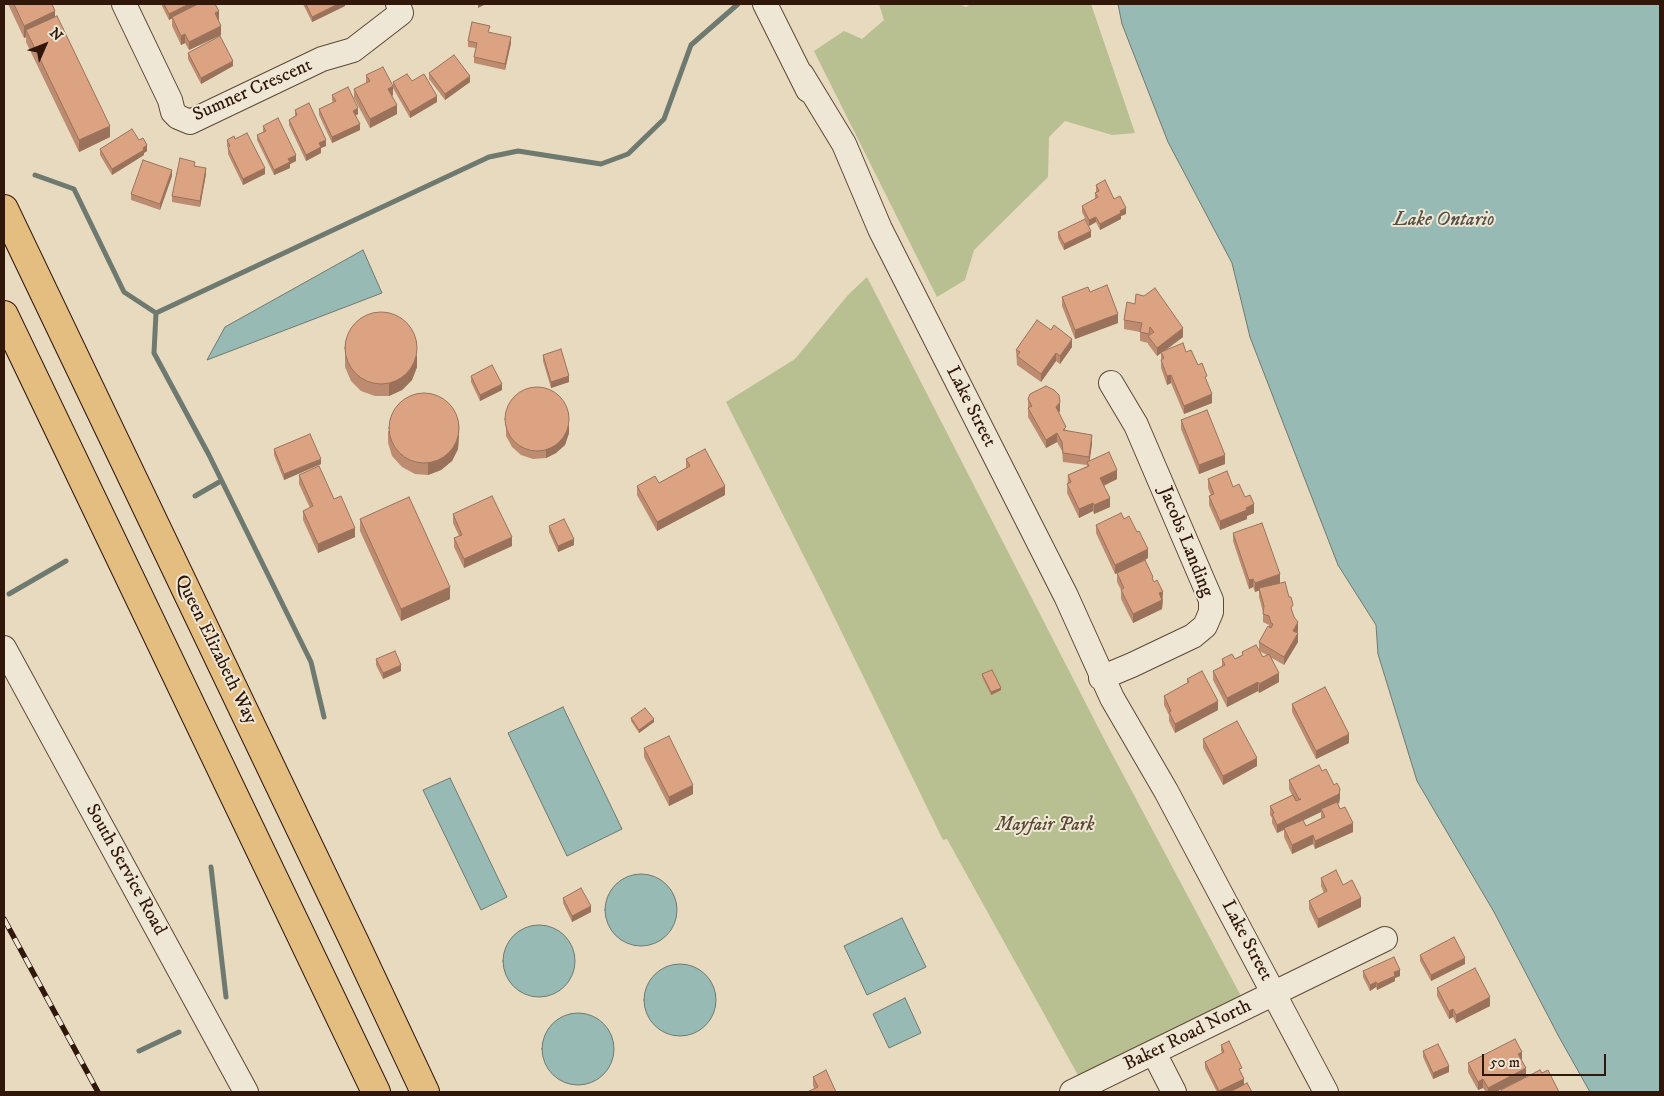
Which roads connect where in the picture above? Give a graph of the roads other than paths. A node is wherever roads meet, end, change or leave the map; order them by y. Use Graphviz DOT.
graph roads {
  1 [pos="124,4"];
  2 [pos="398,4"];
  3 [pos="766,4"];
  4 [pos="4,208"];
  5 [pos="4,315"];
  6 [pos="1110,383"];
  7 [pos="4,648"];
  8 [pos="1107,676"];
  9 [pos="1385,939"];
  10 [pos="1275,994"];
  11 [pos="1154,1053"];
  12 [pos="246,1092"];
  13 [pos="376,1092"];
  14 [pos="425,1092"];
  15 [pos="1072,1092"];
  16 [pos="1174,1092"];
  17 [pos="1326,1092"];
  1 -- 2 [label="street, Sumner Crescent"];
  3 -- 8 [label="street, Lake Street"];
  4 -- 14 [label="highway, Queen Elizabeth Way"];
  5 -- 13 [label="highway"];
  6 -- 8 [label="street, Jacobs Landing"];
  7 -- 12 [label="street, South Service Road"];
  8 -- 10 [label="street, Lake Street"];
  9 -- 10 [label="street, Baker Road North"];
  10 -- 11 [label="street, Baker Road North"];
  10 -- 17 [label="street, Lake Street"];
  11 -- 15 [label="street, Baker Road North"];
  11 -- 16 [label="street"];
}
